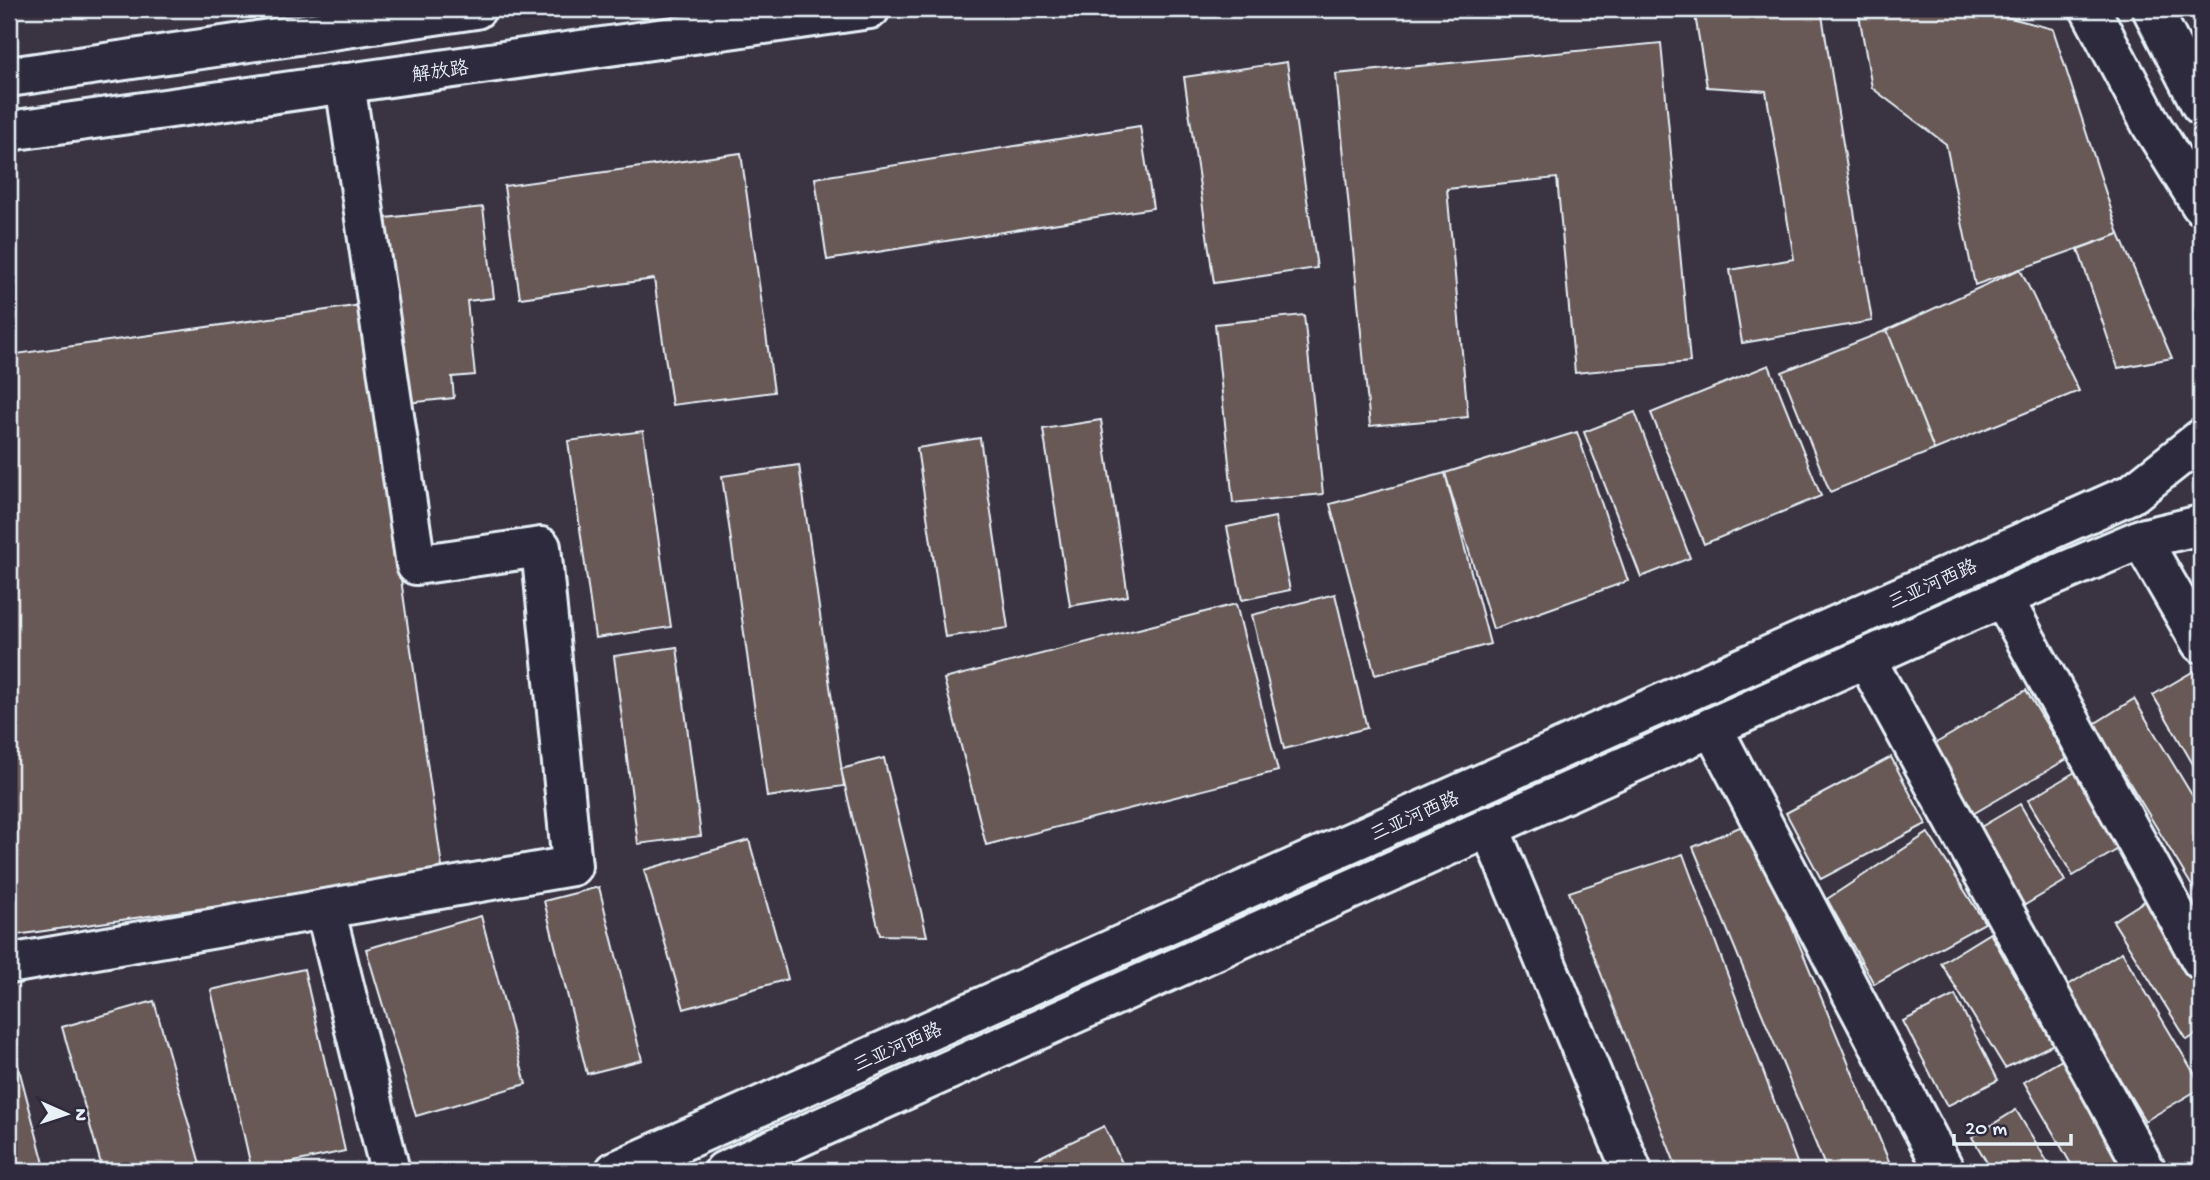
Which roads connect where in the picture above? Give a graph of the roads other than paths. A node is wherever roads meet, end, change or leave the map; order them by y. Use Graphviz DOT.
graph roads {
  1 [pos="870,9"];
  2 [pos="2090,9"];
  3 [pos="2152,9"];
  4 [pos="464,10"];
  5 [pos="9,77"];
  6 [pos="345,83"];
  7 [pos="2201,105"];
  8 [pos="9,131"];
  9 [pos="2201,205"];
  10 [pos="2201,439"];
  11 [pos="2201,525"];
  12 [pos="2141,539"];
  13 [pos="2003,598"];
  14 [pos="2201,643"];
  15 [pos="1866,659"];
  16 [pos="1712,727"];
  17 [pos="1489,826"];
  18 [pos="325,909"];
  19 [pos="2201,960"];
  20 [pos="9,964"];
  21 [pos="390,1171"];
  22 [pos="615,1171"];
  23 [pos="724,1171"];
  24 [pos="1632,1171"];
  25 [pos="1945,1171"];
  26 [pos="2146,1171"];
  1 -- 6 [label="main road, 解放路"];
  2 -- 9 [label="main road"];
  3 -- 7 [label="main road"];
  4 -- 5 [label="main road"];
  6 -- 8 [label="main road, 解放路"];
  6 -- 18 [label="main road"];
  10 -- 22 [label="main road, 三亚河西路"];
  11 -- 12 [label="main road"];
  12 -- 13 [label="main road"];
  12 -- 14 [label="main road"];
  13 -- 15 [label="main road"];
  13 -- 19 [label="main road"];
  15 -- 16 [label="main road"];
  15 -- 26 [label="main road"];
  16 -- 17 [label="main road"];
  16 -- 25 [label="main road"];
  17 -- 23 [label="main road"];
  17 -- 24 [label="main road"];
  18 -- 20 [label="main road"];
  18 -- 21 [label="main road"];
}
